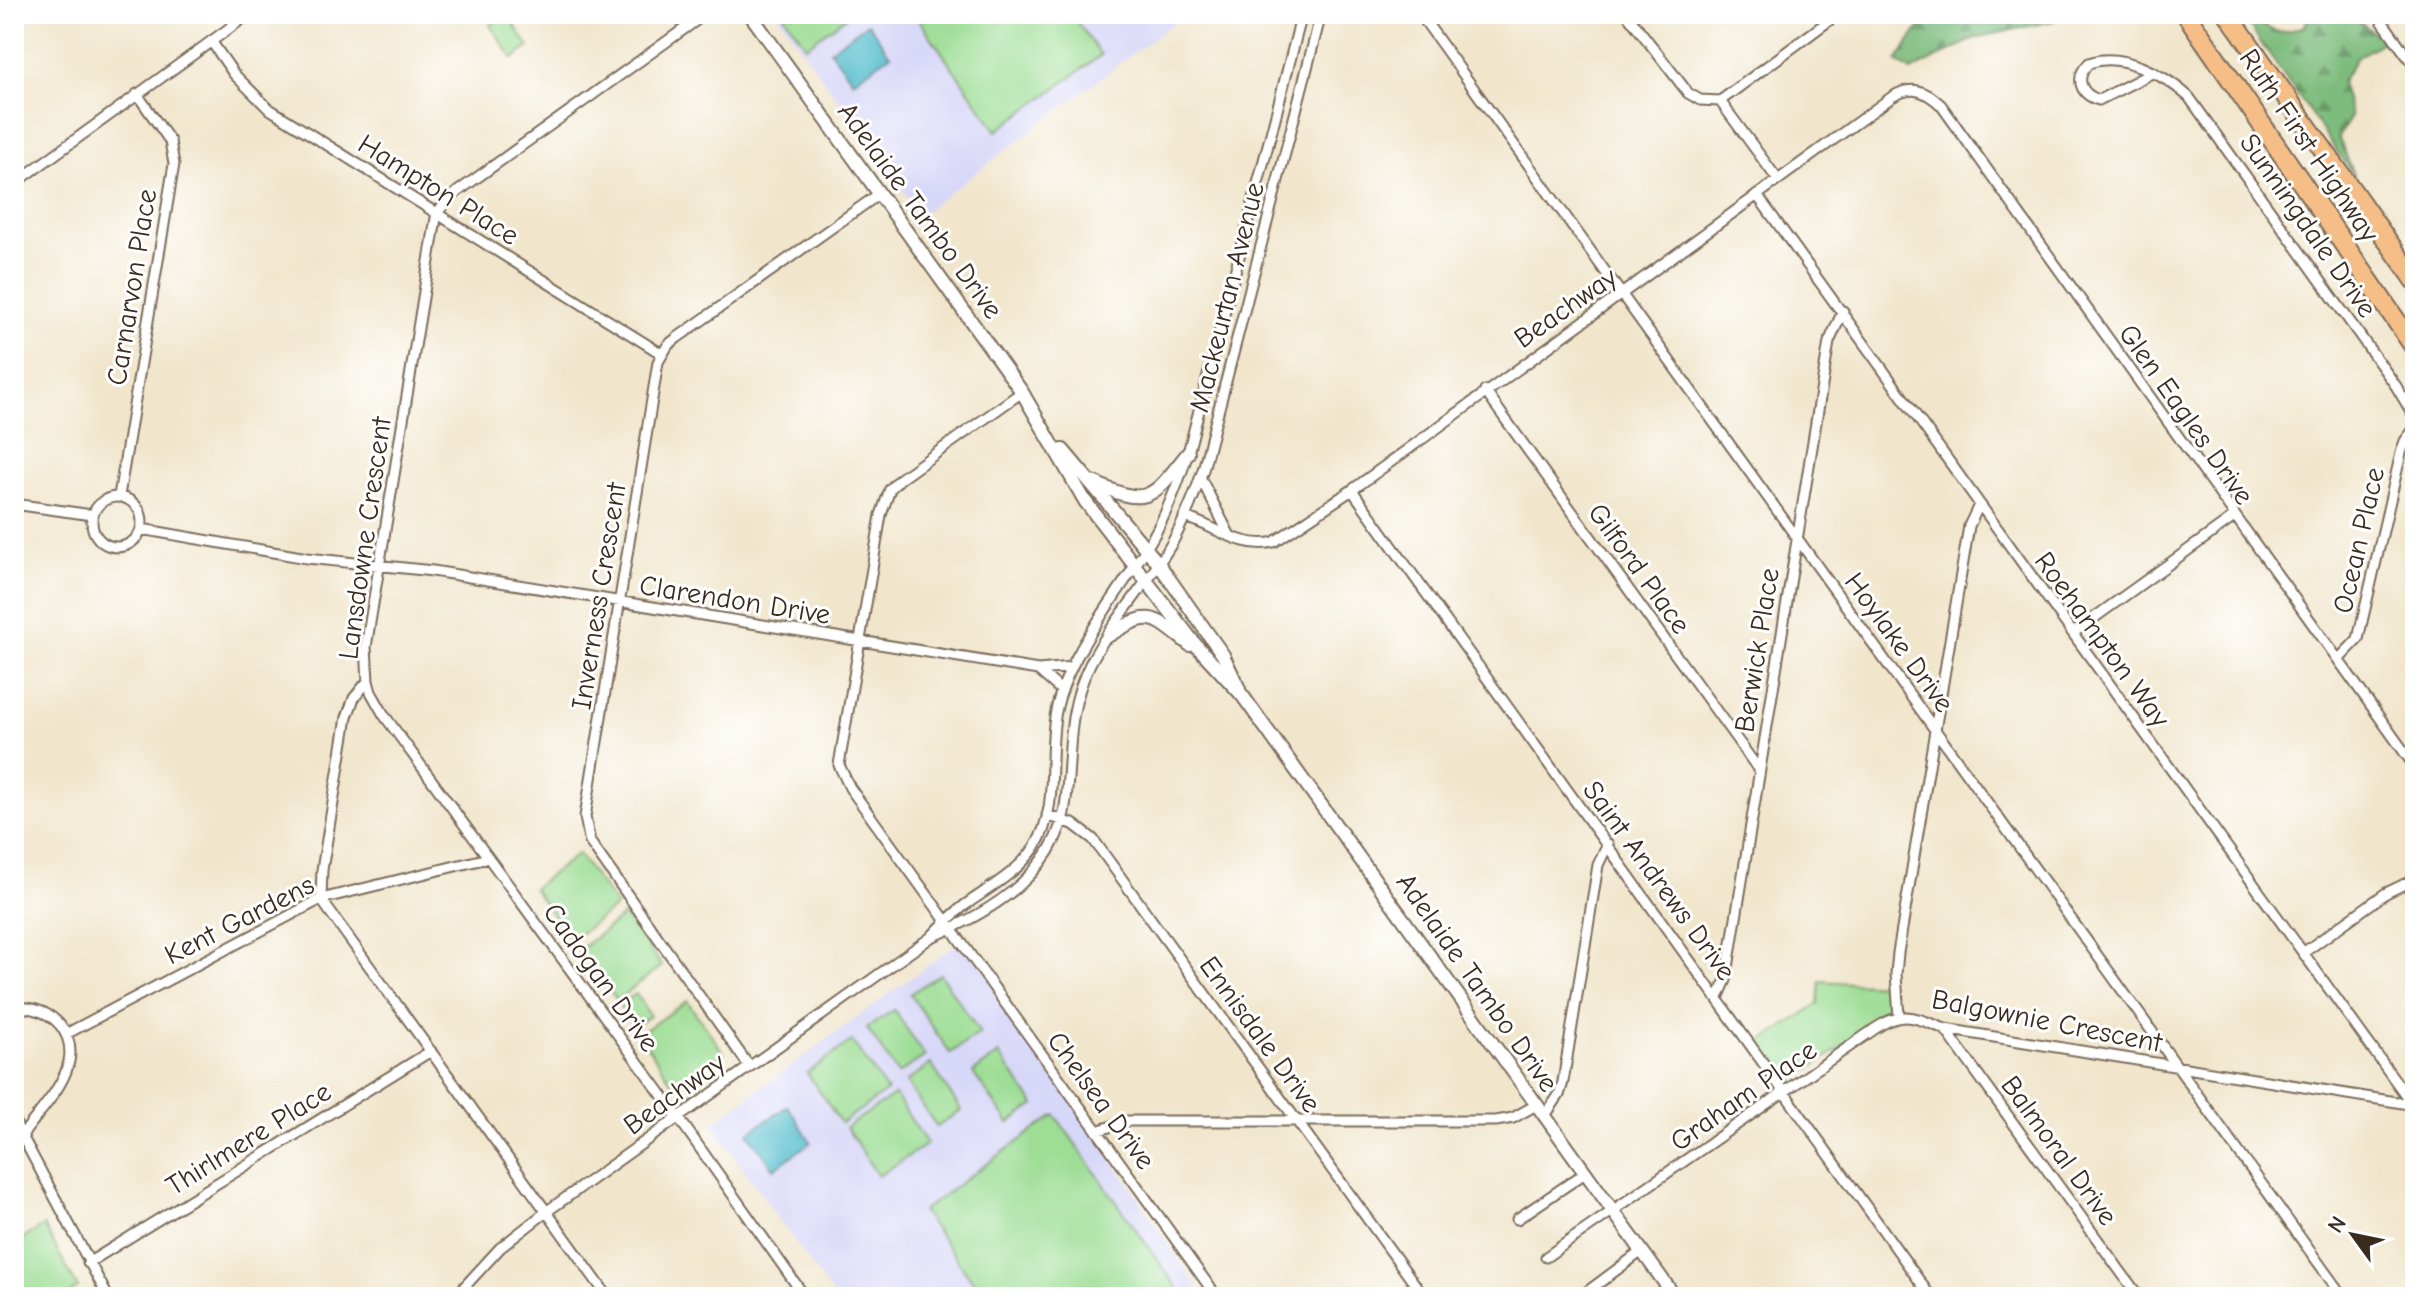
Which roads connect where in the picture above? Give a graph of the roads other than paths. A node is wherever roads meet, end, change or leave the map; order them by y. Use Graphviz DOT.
graph roads {
  1 [pos="249,14"];
  2 [pos="705,14"];
  3 [pos="750,14"];
  4 [pos="1302,14"];
  5 [pos="1321,14"];
  6 [pos="1420,14"];
  7 [pos="1838,14"];
  8 [pos="2186,14"];
  9 [pos="2228,14"];
  10 [pos="2377,14"];
  11 [pos="1630,15"];
  12 [pos="211,41"];
  13 [pos="2415,67"];
  14 [pos="2152,73"];
  15 [pos="1921,90"];
  16 [pos="137,94"];
  17 [pos="1720,101"];
  18 [pos="1778,180"];
  19 [pos="14,184"];
  20 [pos="879,194"];
  21 [pos="1757,195"];
  22 [pos="437,212"];
  23 [pos="2415,280"];
  24 [pos="1622,294"];
  25 [pos="1843,311"];
  26 [pos="2415,348"];
  27 [pos="662,354"];
  28 [pos="1206,383"];
  29 [pos="1225,389"];
  30 [pos="1485,391"];
  31 [pos="1022,392"];
  32 [pos="2415,418"];
  33 [pos="2415,428"];
  34 [pos="1050,436"];
  35 [pos="1188,453"];
  36 [pos="1201,479"];
  37 [pos="1090,481"];
  38 [pos="1352,490"];
  39 [pos="119,496"];
  40 [pos="14,504"];
  41 [pos="1979,505"];
  42 [pos="92,515"];
  43 [pos="1184,517"];
  44 [pos="2234,517"];
  45 [pos="141,529"];
  46 [pos="1230,536"];
  47 [pos="1796,536"];
  48 [pos="1146,548"];
  49 [pos="1158,563"];
  50 [pos="378,565"];
  51 [pos="1135,566"];
  52 [pos="1146,581"];
  53 [pos="621,602"];
  54 [pos="2073,633"];
  55 [pos="1108,636"];
  56 [pos="861,642"];
  57 [pos="2339,659"];
  58 [pos="1211,662"];
  59 [pos="1072,667"];
  60 [pos="1038,670"];
  61 [pos="368,681"];
  62 [pos="1062,691"];
  63 [pos="1242,695"];
  64 [pos="1935,728"];
  65 [pos="2415,767"];
  66 [pos="1759,770"];
  67 [pos="1047,815"];
  68 [pos="1064,819"];
  69 [pos="1608,844"];
  70 [pos="488,858"];
  71 [pos="2415,879"];
  72 [pos="321,899"];
  73 [pos="950,924"];
  74 [pos="2303,953"];
  75 [pos="1718,998"];
  76 [pos="14,1007"];
  77 [pos="1899,1016"];
  78 [pos="1945,1029"];
  79 [pos="66,1034"];
  80 [pos="431,1051"];
  81 [pos="749,1066"];
  82 [pos="2177,1067"];
  83 [pos="1786,1093"];
  84 [pos="1536,1105"];
  85 [pos="2414,1106"];
  86 [pos="678,1117"];
  87 [pos="1544,1117"];
  88 [pos="1297,1120"];
  89 [pos="14,1121"];
  90 [pos="1097,1131"];
  91 [pos="22,1136"];
  92 [pos="1585,1173"];
  93 [pos="1611,1211"];
  94 [pos="546,1212"];
  95 [pos="1517,1219"];
  96 [pos="1642,1251"];
  97 [pos="1546,1257"];
  98 [pos="88,1263"];
  99 [pos="108,1297"];
  100 [pos="455,1297"];
  101 [pos="608,1297"];
  102 [pos="805,1297"];
  103 [pos="1217,1297"];
  104 [pos="1424,1297"];
  105 [pos="1580,1297"];
  106 [pos="1675,1297"];
  107 [pos="1931,1297"];
  108 [pos="2139,1297"];
  109 [pos="2343,1297"];
  1 -- 12 [label="street"];
  2 -- 22 [label="street"];
  3 -- 20 [label="street, Adelaide Tambo Drive"];
  4 -- 28 [label="street, Mackeurtan Avenue"];
  5 -- 29 [label="street, Mackeurtan Avenue"];
  6 -- 24 [label="street, Hoylake Drive"];
  7 -- 17 [label="street"];
  8 -- 26 [label="highway, Ruth First Highway"];
  9 -- 23 [label="highway, Ruth First Highway"];
  10 -- 13 [label="street"];
  11 -- 17 [label="street"];
  12 -- 16 [label="street"];
  12 -- 22 [label="street, Hampton Place"];
  14 -- 14 [label="street, Sunningdale Drive"];
  14 -- 32 [label="street, Sunningdale Drive"];
  15 -- 18 [label="street, Beachway"];
  15 -- 44 [label="street, Glen Eagles Drive"];
  16 -- 19 [label="street"];
  16 -- 39 [label="street, Carnarvon Place"];
  17 -- 18 [label="street"];
  18 -- 21 [label="street, Beachway"];
  20 -- 27 [label="street"];
  20 -- 31 [label="street, Adelaide Tambo Drive"];
  21 -- 24 [label="street, Beachway"];
  21 -- 25 [label="street, Roehampton Way"];
  22 -- 27 [label="street, Hampton Place"];
  22 -- 50 [label="street, Lansdowne Crescent"];
  24 -- 30 [label="street, Beachway"];
  24 -- 47 [label="street, Hoylake Drive"];
  25 -- 41 [label="street, Roehampton Way"];
  25 -- 47 [label="street, Berwick Place"];
  27 -- 53 [label="street, Inverness Crescent"];
  28 -- 29 [label="street"];
  28 -- 35 [label="street, Mackeurtan Avenue"];
  29 -- 36 [label="street, Mackeurtan Avenue"];
  30 -- 38 [label="street, Beachway"];
  30 -- 66 [label="street, Gilford Place"];
  31 -- 34 [label="street, Adelaide Tambo Drive"];
  31 -- 56 [label="street, Chelsea Drive"];
  33 -- 57 [label="street, Ocean Place"];
  34 -- 37 [label="street, Adelaide Tambo Drive"];
  34 -- 51 [label="street, Adelaide Tambo Drive"];
  35 -- 37 [label="street"];
  35 -- 48 [label="street, Mackeurtan Avenue"];
  36 -- 43 [label="street, Mackeurtan Avenue"];
  36 -- 46 [label="street"];
  37 -- 48 [label="street, Adelaide Tambo Drive"];
  38 -- 46 [label="street, Beachway"];
  38 -- 69 [label="street, Saint Andrews Drive"];
  39 -- 42 [label="street"];
  39 -- 45 [label="street"];
  40 -- 42 [label="street"];
  41 -- 54 [label="street, Roehampton Way"];
  41 -- 64 [label="street, Balgownie Crescent"];
  42 -- 45 [label="street"];
  43 -- 46 [label="street, Beachway"];
  43 -- 49 [label="street, Mackeurtan Avenue"];
  44 -- 54 [label="street"];
  44 -- 57 [label="street, Glen Eagles Drive"];
  45 -- 50 [label="street, Clarendon Drive"];
  47 -- 64 [label="street, Hoylake Drive"];
  47 -- 66 [label="street, Berwick Place"];
  48 -- 49 [label="street, Adelaide Tambo Drive"];
  48 -- 51 [label="street, Mackeurtan Avenue"];
  49 -- 52 [label="street, Mackeurtan Avenue"];
  49 -- 63 [label="street, Adelaide Tambo Drive"];
  50 -- 53 [label="street, Clarendon Drive"];
  50 -- 61 [label="street, Lansdowne Crescent"];
  51 -- 52 [label="street, Adelaide Tambo Drive"];
  51 -- 59 [label="street, Beachway"];
  52 -- 55 [label="street, Beachway"];
  52 -- 58 [label="street, Adelaide Tambo Drive"];
  53 -- 56 [label="street, Clarendon Drive"];
  53 -- 81 [label="street, Inverness Crescent"];
  54 -- 74 [label="street, Roehampton Way"];
  55 -- 58 [label="street"];
  55 -- 68 [label="street, Beachway"];
  56 -- 60 [label="street, Clarendon Drive"];
  56 -- 73 [label="street, Chelsea Drive"];
  57 -- 65 [label="street, Glen Eagles Drive"];
  58 -- 63 [label="street, Adelaide Tambo Drive"];
  59 -- 60 [label="street, Clarendon Drive"];
  59 -- 62 [label="street, Beachway"];
  60 -- 62 [label="street"];
  61 -- 70 [label="street, Cadogan Drive"];
  61 -- 72 [label="street, Lansdowne Crescent"];
  62 -- 67 [label="street, Beachway"];
  63 -- 84 [label="street, Adelaide Tambo Drive"];
  64 -- 77 [label="street, Balgownie Crescent"];
  64 -- 82 [label="street, Hoylake Drive"];
  66 -- 75 [label="street, Berwick Place"];
  67 -- 68 [label="street, Ennisdale Drive"];
  67 -- 73 [label="street, Beachway"];
  68 -- 73 [label="street, Beachway"];
  68 -- 88 [label="street, Ennisdale Drive"];
  69 -- 75 [label="street, Saint Andrews Drive"];
  69 -- 87 [label="street"];
  70 -- 72 [label="street, Kent Gardens"];
  70 -- 86 [label="street, Cadogan Drive"];
  71 -- 74 [label="street"];
  72 -- 79 [label="street, Kent Gardens"];
  72 -- 80 [label="street"];
  73 -- 81 [label="street, Beachway"];
  73 -- 90 [label="street, Chelsea Drive"];
  74 -- 85 [label="street, Roehampton Way"];
  75 -- 83 [label="street, Saint Andrews Drive"];
  76 -- 79 [label="street"];
  77 -- 78 [label="street, Balgownie Crescent"];
  77 -- 83 [label="street, Graham Place"];
  78 -- 82 [label="street, Balgownie Crescent"];
  78 -- 108 [label="street, Balmoral Drive"];
  79 -- 91 [label="street"];
  80 -- 94 [label="street"];
  80 -- 98 [label="street, Thirlmere Place"];
  81 -- 86 [label="street, Beachway"];
  82 -- 85 [label="street, Balgownie Crescent"];
  82 -- 109 [label="street, Hoylake Drive"];
  83 -- 93 [label="street, Graham Place"];
  83 -- 107 [label="street, Saint Andrews Drive"];
  84 -- 87 [label="street, Adelaide Tambo Drive"];
  84 -- 88 [label="street"];
  86 -- 94 [label="street, Beachway"];
  86 -- 102 [label="street, Cadogan Drive"];
  87 -- 92 [label="street, Adelaide Tambo Drive"];
  88 -- 90 [label="street"];
  88 -- 104 [label="street, Ennisdale Drive"];
  89 -- 91 [label="street"];
  90 -- 103 [label="street, Chelsea Drive"];
  91 -- 98 [label="street"];
  92 -- 93 [label="street, Adelaide Tambo Drive"];
  92 -- 95 [label="street"];
  93 -- 96 [label="street, Adelaide Tambo Drive"];
  93 -- 97 [label="street, Graham Place"];
  94 -- 100 [label="street, Beachway"];
  94 -- 101 [label="street"];
  96 -- 105 [label="street"];
  96 -- 106 [label="street, Adelaide Tambo Drive"];
  98 -- 99 [label="street"];
}
